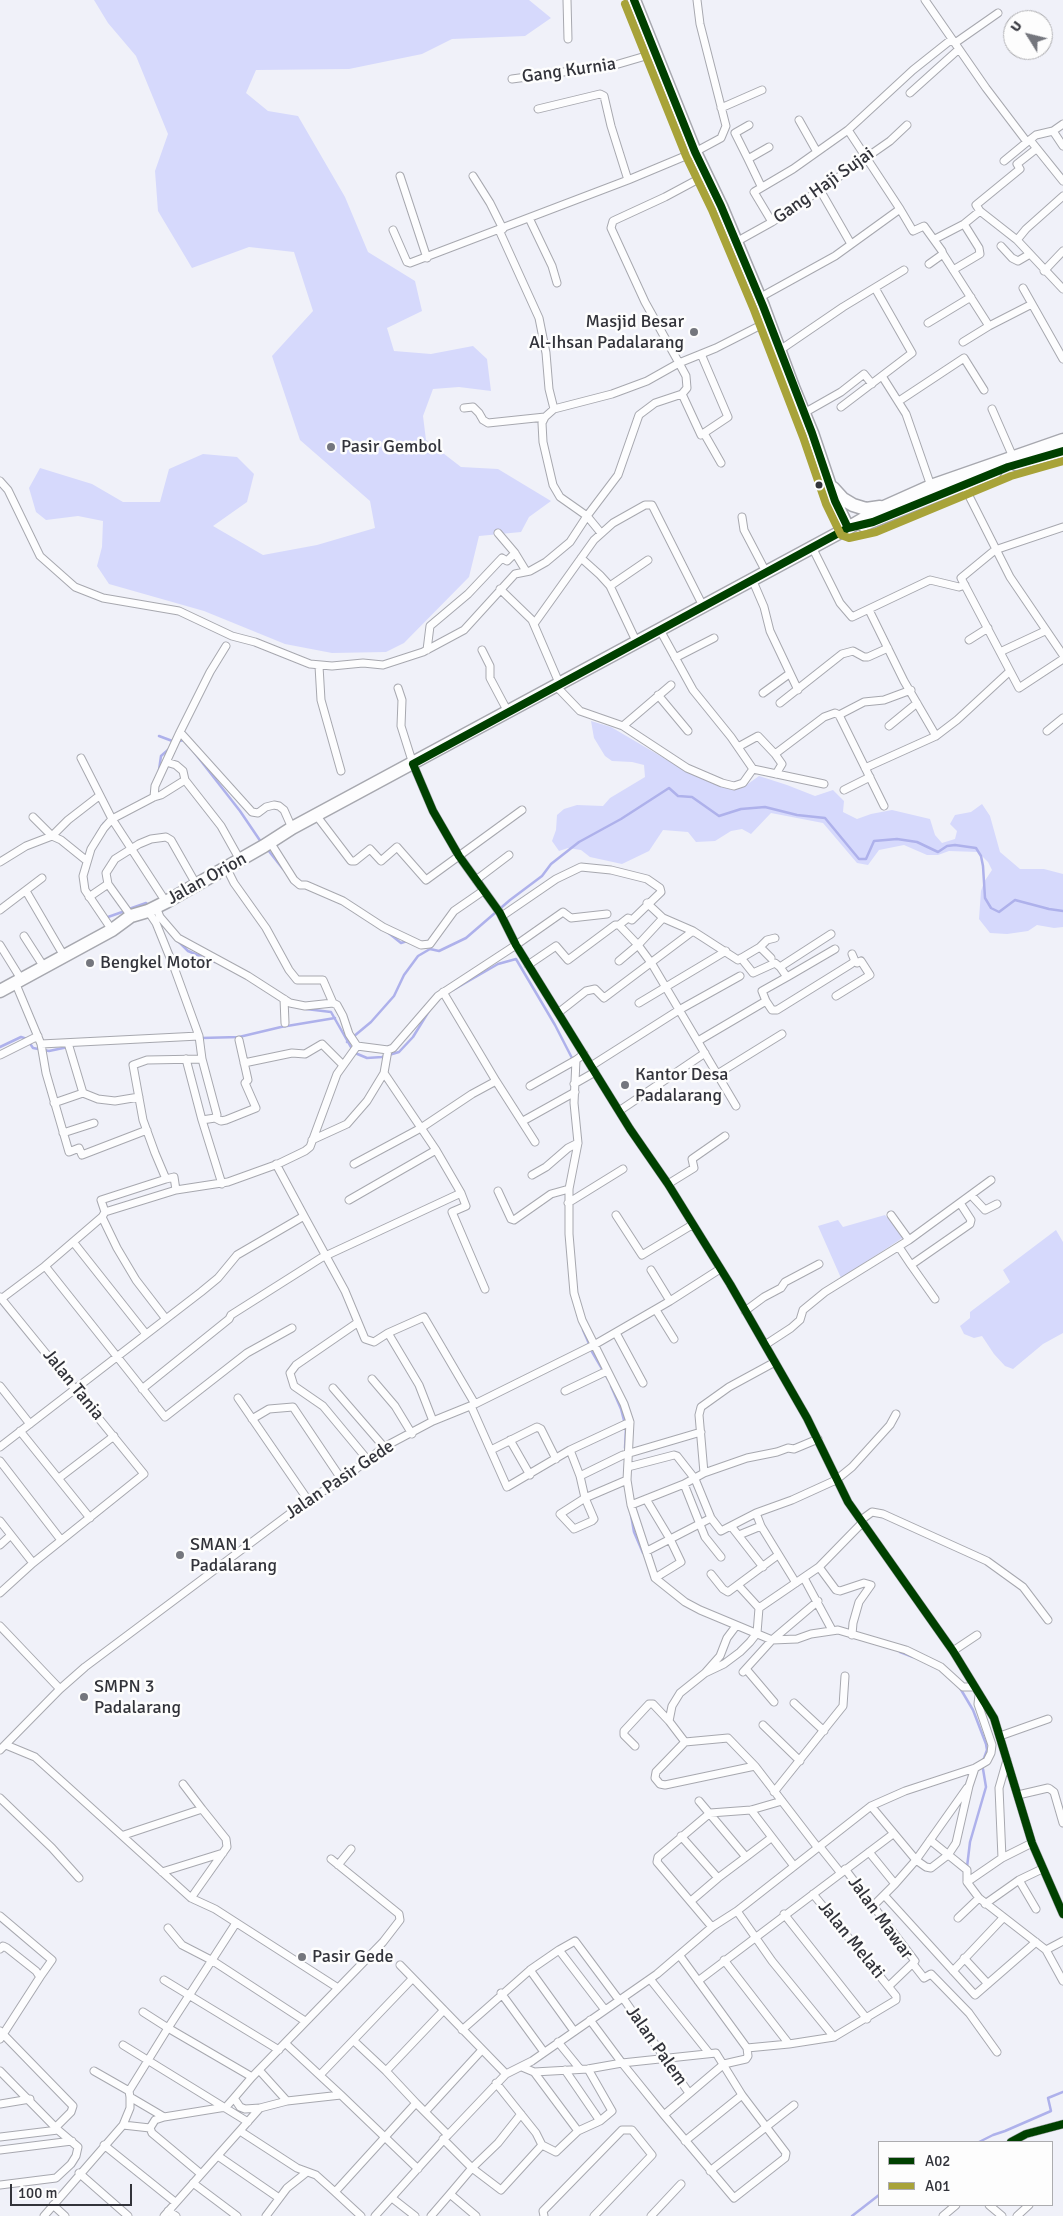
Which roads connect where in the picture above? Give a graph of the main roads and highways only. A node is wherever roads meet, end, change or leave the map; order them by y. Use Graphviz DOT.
graph roads {
  1 [pos="634,0"];
  2 [pos="1063,440"];
  3 [pos="1063,451"];
  4 [pos="829,484"];
  5 [pos="884,506"];
  6 [pos="848,528"];
  7 [pos="0,991"];
  1 -- 4 [label="highway"];
  2 -- 5 [label="highway"];
  3 -- 6 [label="highway"];
  4 -- 5 [label="highway"];
  4 -- 6 [label="highway"];
  5 -- 6 [label="highway"];
  6 -- 7 [label="highway, Jalan Orion"];
}
